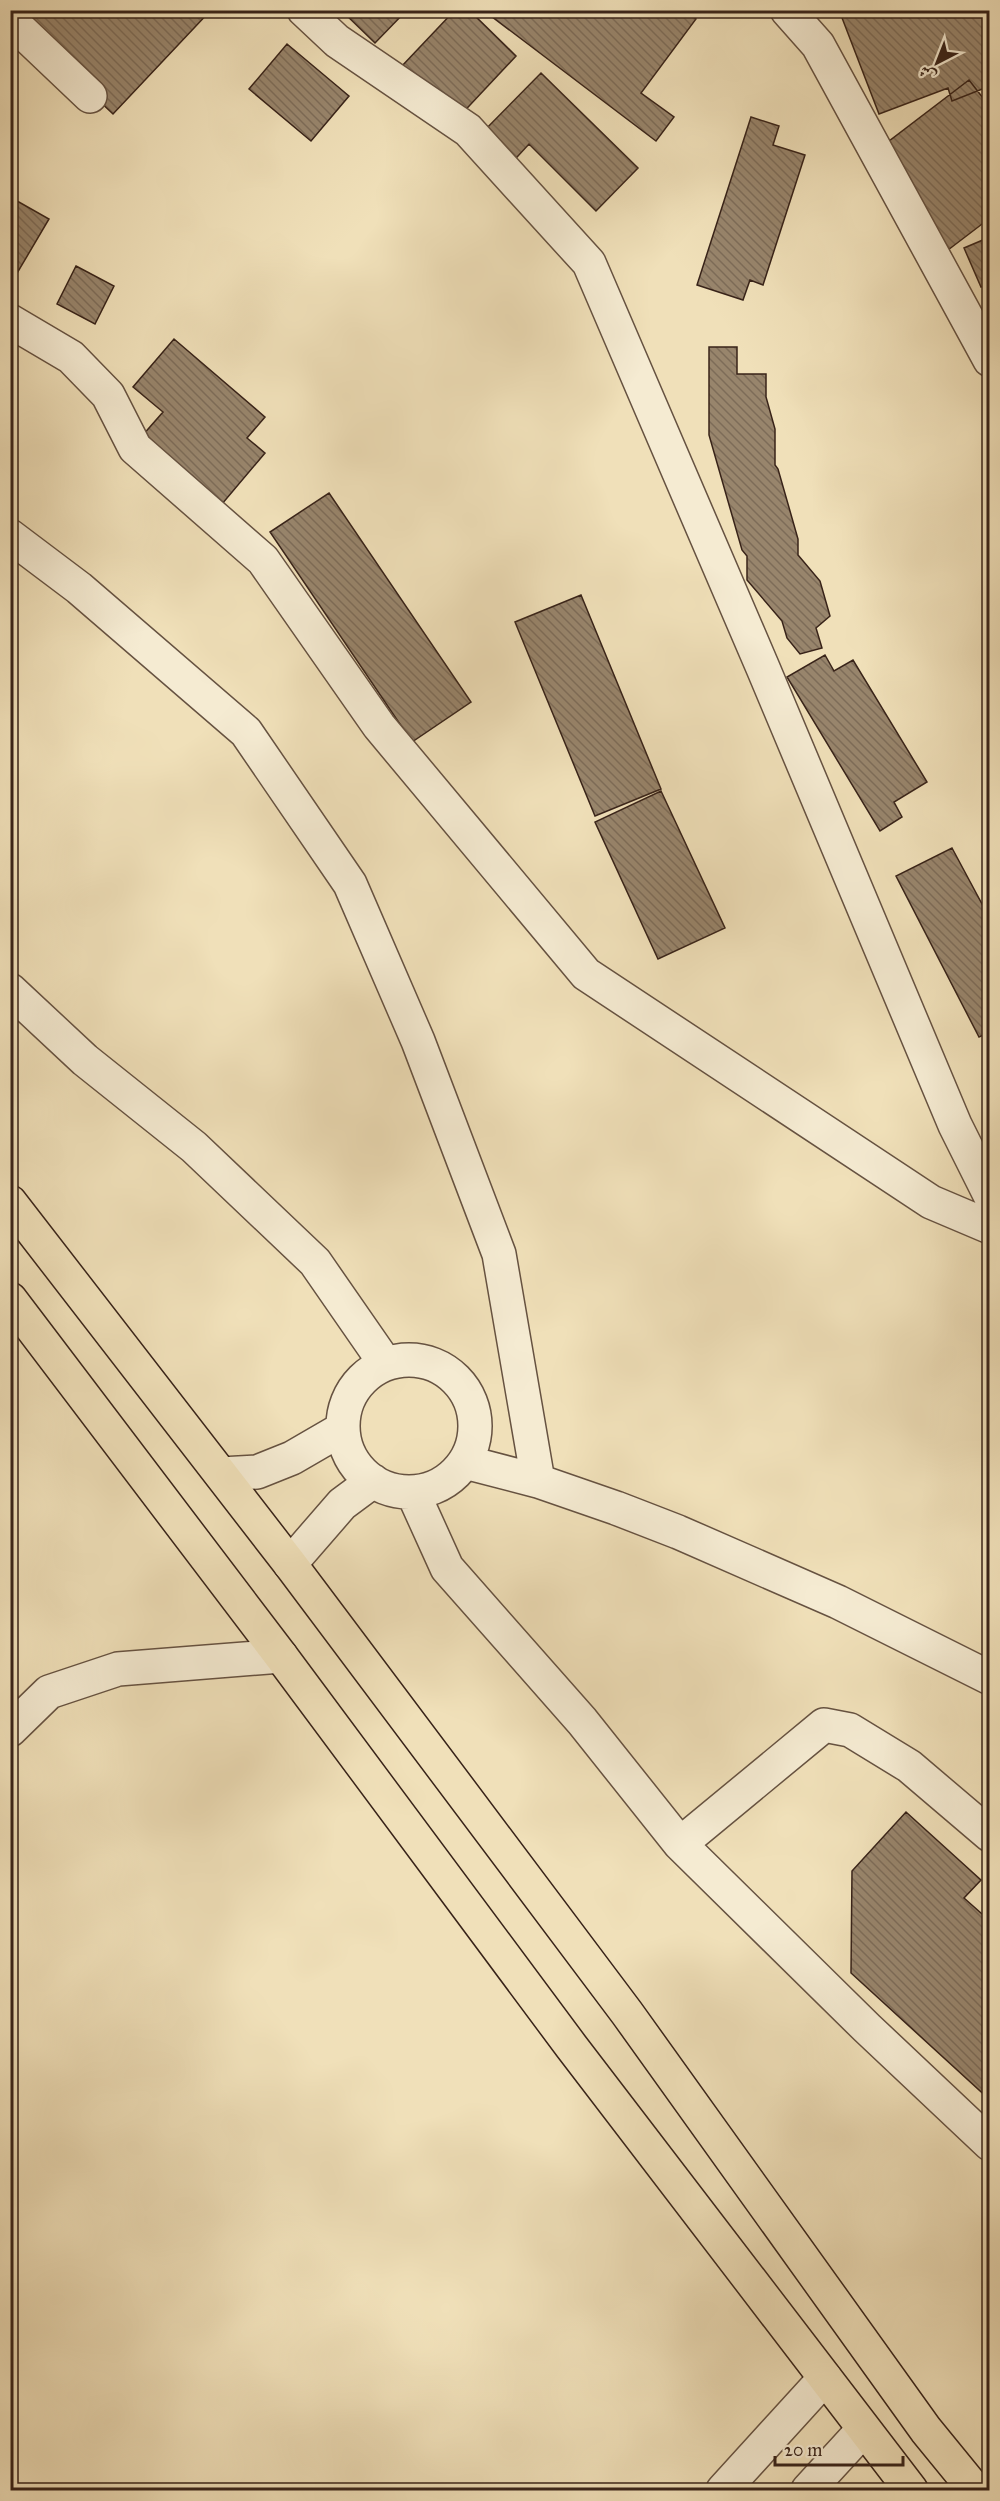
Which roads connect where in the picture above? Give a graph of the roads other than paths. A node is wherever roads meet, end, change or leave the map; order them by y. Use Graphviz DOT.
graph roads {
  1 [pos="304,10"];
  2 [pos="787,10"];
  3 [pos="10,20"];
  4 [pos="90,96"];
  5 [pos="10,321"];
  6 [pos="990,360"];
  7 [pos="10,536"];
  8 [pos="10,990"];
  9 [pos="990,1195"];
  10 [pos="10,1202"];
  11 [pos="990,1227"];
  12 [pos="10,1299"];
  13 [pos="385,1363"];
  14 [pos="342,1429"];
  15 [pos="465,1462"];
  16 [pos="222,1474"];
  17 [pos="373,1482"];
  18 [pos="538,1482"];
  19 [pos="412,1492"];
  20 [pos="290,1564"];
  21 [pos="281,1656"];
  22 [pos="990,1678"];
  23 [pos="10,1730"];
  24 [pos="990,1835"];
  25 [pos="680,1844"];
  26 [pos="990,2144"];
  27 [pos="825,2378"];
  28 [pos="863,2430"];
  29 [pos="723,2490"];
  30 [pos="808,2490"];
  31 [pos="911,2490"];
  32 [pos="975,2490"];
  1 -- 9 [label="street"];
  2 -- 6 [label="street"];
  3 -- 4 [label="street"];
  5 -- 11 [label="street"];
  7 -- 18 [label="street"];
  8 -- 13 [label="street"];
  10 -- 16 [label="main road"];
  12 -- 21 [label="main road"];
  13 -- 14 [label="street"];
  13 -- 15 [label="street"];
  14 -- 16 [label="street"];
  14 -- 17 [label="street"];
  15 -- 18 [label="street"];
  15 -- 19 [label="street"];
  16 -- 20 [label="main road"];
  17 -- 19 [label="street"];
  17 -- 20 [label="street"];
  18 -- 22 [label="street"];
  19 -- 25 [label="street"];
  20 -- 32 [label="main road"];
  21 -- 23 [label="street"];
  21 -- 27 [label="main road"];
  24 -- 25 [label="street"];
  25 -- 26 [label="street"];
  27 -- 28 [label="main road"];
  27 -- 29 [label="street"];
  28 -- 30 [label="street"];
  28 -- 31 [label="main road"];
}
